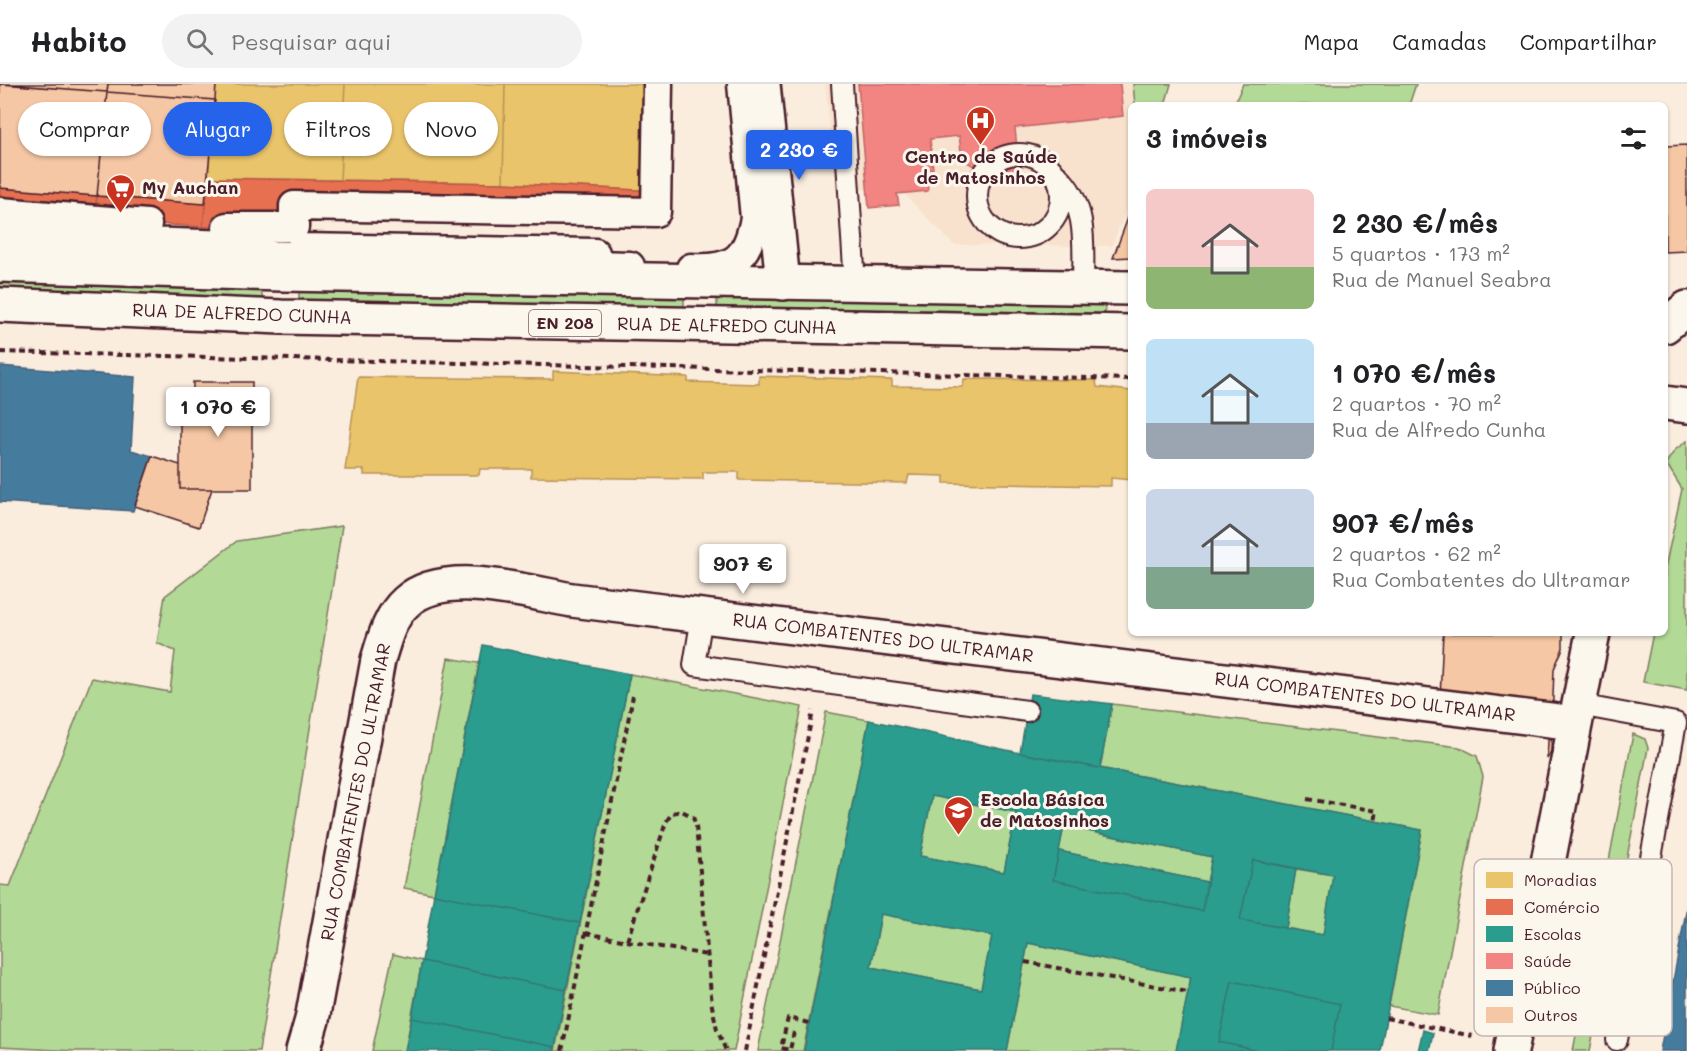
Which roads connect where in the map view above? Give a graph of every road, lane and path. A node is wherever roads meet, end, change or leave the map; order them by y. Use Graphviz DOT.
graph roads {
  1 [pos="658,84"];
  2 [pos="742,84"];
  3 [pos="763,84"];
  4 [pos="842,84"];
  5 [pos="1045,163"];
  6 [pos="0,212"];
  7 [pos="1052,223"];
  8 [pos="1082,231"];
  9 [pos="0,237"];
  10 [pos="0,265"];
  11 [pos="783,283"];
  12 [pos="855,284"];
  13 [pos="1083,287"];
  14 [pos="1128,288"];
  15 [pos="1687,296"];
  16 [pos="1668,297"];
  17 [pos="0,305"];
  18 [pos="1687,308"];
  19 [pos="1668,324"];
  20 [pos="1128,332"];
  21 [pos="0,352"];
  22 [pos="1128,379"];
  23 [pos="1668,403"];
  24 [pos="1687,406"];
  25 [pos="702,616"];
  26 [pos="1592,636"];
  27 [pos="819,684"];
  28 [pos="633,696"];
  29 [pos="1027,711"];
  30 [pos="1577,714"];
  31 [pos="1307,799"];
  32 [pos="1375,821"];
  33 [pos="1549,859"];
  34 [pos="1651,859"];
  35 [pos="586,933"];
  36 [pos="627,941"];
  37 [pos="707,955"];
  38 [pos="1025,962"];
  39 [pos="1188,992"];
  40 [pos="1386,1018"];
  41 [pos="809,1023"];
  42 [pos="794,1032"];
  43 [pos="1472,1036"];
  44 [pos="1514,1036"];
  45 [pos="1618,1036"];
  46 [pos="1617,1040"];
  47 [pos="303,1051"];
  48 [pos="562,1051"];
  49 [pos="726,1051"];
  50 [pos="745,1051"];
  51 [pos="1511,1051"];
  1 -- 6 [label="street"];
  2 -- 9 [label="street"];
  3 -- 11 [label="main road"];
  4 -- 12 [label="lane"];
  5 -- 7 [label="lane"];
  5 -- 7 [label="lane"];
  5 -- 8 [label="lane"];
  7 -- 8 [label="lane"];
  8 -- 13 [label="lane"];
  10 -- 11 [label="main road"];
  11 -- 12 [label="main road"];
  12 -- 13 [label="main road"];
  13 -- 14 [label="main road"];
  15 -- 16 [label="main road"];
  17 -- 20 [label="main road, RUA DE ALFREDO CUNHA / EN 208"];
  18 -- 19 [label="main road"];
  21 -- 22 [label="path"];
  23 -- 24 [label="main road"];
  25 -- 27 [label="lane"];
  25 -- 30 [label="main road, RUA COMBATENTES DO ULTRAMAR"];
  25 -- 47 [label="main road, RUA COMBATENTES DO ULTRAMAR"];
  26 -- 30 [label="main road"];
  27 -- 29 [label="lane"];
  27 -- 50 [label="path"];
  28 -- 35 [label="path"];
  30 -- 33 [label="main road"];
  30 -- 34 [label="lane"];
  31 -- 32 [label="path"];
  35 -- 36 [label="path"];
  35 -- 48 [label="path"];
  36 -- 37 [label="path"];
  36 -- 37 [label="path"];
  37 -- 49 [label="path"];
  38 -- 39 [label="path"];
  40 -- 43 [label="path"];
  41 -- 42 [label="path"];
  44 -- 51 [label="main road"];
  45 -- 46 [label="lane"];
}
